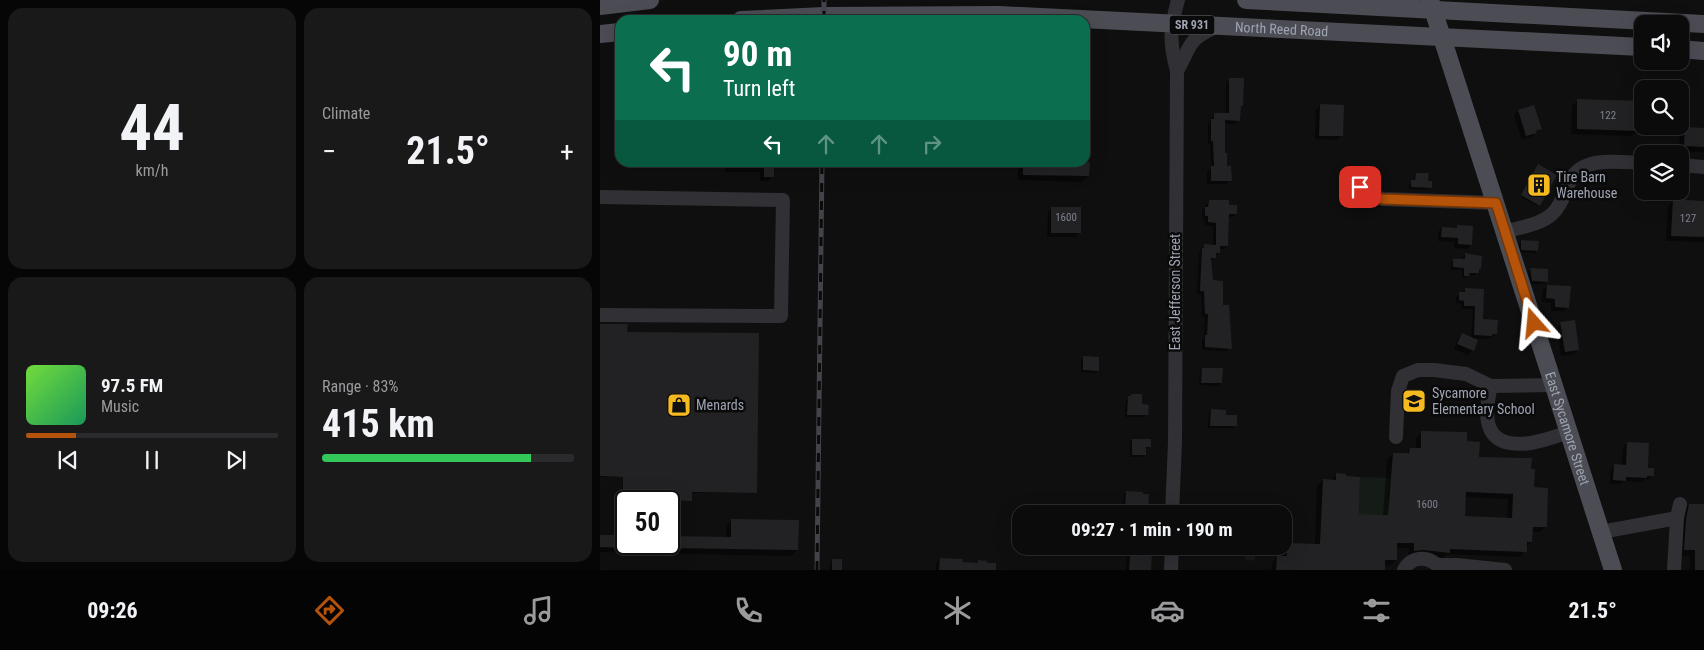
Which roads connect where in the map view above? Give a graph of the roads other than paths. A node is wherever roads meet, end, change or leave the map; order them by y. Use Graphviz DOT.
graph roads {
  1 [pos="650,0"];
  2 [pos="1178,0"];
  3 [pos="1246,0"];
  4 [pos="1432,5"];
  5 [pos="600,6"];
  6 [pos="876,15"];
  7 [pos="999,15"];
  8 [pos="1090,20"];
  9 [pos="1172,24"];
  10 [pos="1704,24"];
  11 [pos="1218,26"];
  12 [pos="615,32"];
  13 [pos="600,34"];
  14 [pos="1442,36"];
  15 [pos="1634,47"];
  16 [pos="1689,50"];
  17 [pos="1704,51"];
  18 [pos="1176,71"];
  19 [pos="1634,163"];
  20 [pos="1689,165"];
  21 [pos="1704,166"];
  22 [pos="1360,187"];
  23 [pos="600,197"];
  24 [pos="1496,203"];
  25 [pos="1505,232"];
  26 [pos="600,315"];
  27 [pos="1554,385"];
  28 [pos="1491,386"];
  29 [pos="1569,432"];
  30 [pos="1396,436"];
  31 [pos="1680,504"];
  32 [pos="1172,505"];
  33 [pos="1677,518"];
  34 [pos="1601,532"];
  35 [pos="1172,555"];
  36 [pos="1439,567"];
  37 [pos="1171,570"];
  38 [pos="1404,570"];
  39 [pos="1505,570"];
  40 [pos="1612,570"];
  41 [pos="1674,570"];
  1 -- 5 [label="main road"];
  2 -- 9 [label="street, East Jefferson Street"];
  3 -- 4 [label="main road, North Reed Road"];
  4 -- 10 [label="main road, North Reed Road"];
  4 -- 14 [label="main road, East Sycamore Street"];
  6 -- 7 [label="main road, North Reed Road / SR 931"];
  8 -- 9 [label="main road, North Reed Road / SR 931"];
  9 -- 11 [label="main road, North Reed Road / SR 931"];
  9 -- 18 [label="street, East Jefferson Street"];
  11 -- 14 [label="main road, North Reed Road / SR 931"];
  11 -- 18 [label="street, East Jefferson Street"];
  12 -- 13 [label="main road"];
  14 -- 15 [label="main road, North Reed Road / SR 931"];
  14 -- 24 [label="main road, East Sycamore Street"];
  16 -- 17 [label="main road"];
  18 -- 32 [label="street, East Jefferson Street"];
  19 -- 25 [label="street"];
  20 -- 21 [label="street"];
  22 -- 24 [label="street"];
  23 -- 26 [label="street"];
  24 -- 25 [label="main road, East Sycamore Street"];
  25 -- 27 [label="main road, East Sycamore Street"];
  27 -- 28 [label="street"];
  27 -- 29 [label="main road, East Sycamore Street"];
  28 -- 29 [label="street"];
  28 -- 30 [label="street"];
  29 -- 34 [label="main road, East Sycamore Street"];
  31 -- 33 [label="street"];
  33 -- 34 [label="street"];
  33 -- 41 [label="street"];
  34 -- 40 [label="main road, East Sycamore Street"];
  35 -- 37 [label="street"];
  36 -- 38 [label="street"];
  36 -- 39 [label="street"];
}
